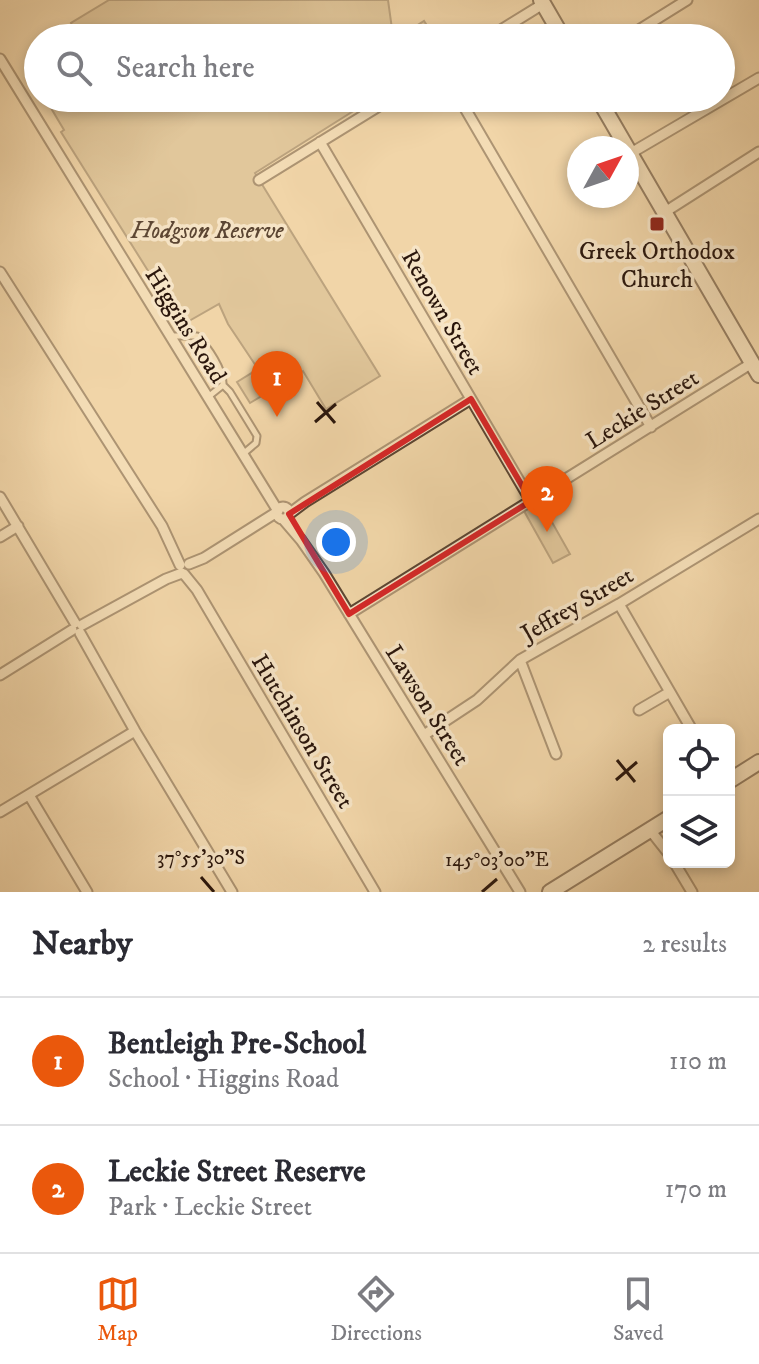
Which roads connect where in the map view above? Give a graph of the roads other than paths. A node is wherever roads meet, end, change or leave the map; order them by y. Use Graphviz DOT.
graph roads {
  1 [pos="687,0"];
  2 [pos="542,2"];
  3 [pos="509,24"];
  4 [pos="555,24"];
  5 [pos="648,24"];
  6 [pos="0,59"];
  7 [pos="759,78"];
  8 [pos="735,92"];
  9 [pos="24,98"];
  10 [pos="33,112"];
  11 [pos="369,112"];
  12 [pos="467,112"];
  13 [pos="606,112"];
  14 [pos="701,112"];
  15 [pos="621,136"];
  16 [pos="320,142"];
  17 [pos="639,148"];
  18 [pos="759,152"];
  19 [pos="639,167"];
  20 [pos="259,180"];
  21 [pos="665,212"];
  22 [pos="0,272"];
  23 [pos="170,336"];
  24 [pos="756,369"];
  25 [pos="223,385"];
  26 [pos="207,398"];
  27 [pos="471,399"];
  28 [pos="651,427"];
  29 [pos="242,455"];
  30 [pos="0,497"];
  31 [pos="531,501"];
  32 [pos="283,513"];
  33 [pos="759,519"];
  34 [pos="18,526"];
  35 [pos="0,537"];
  36 [pos="185,568"];
  37 [pos="619,604"];
  38 [pos="349,614"];
  39 [pos="77,628"];
  40 [pos="520,660"];
  41 [pos="0,675"];
  42 [pos="670,692"];
  43 [pos="639,710"];
  44 [pos="689,724"];
  45 [pos="135,731"];
  46 [pos="424,735"];
  47 [pos="556,754"];
  48 [pos="759,762"];
  49 [pos="735,777"];
  50 [pos="29,795"];
  51 [pos="0,812"];
  52 [pos="659,824"];
  53 [pos="678,868"];
  54 [pos="87,892"];
  55 [pos="232,892"];
  56 [pos="375,892"];
  57 [pos="520,892"];
  58 [pos="551,892"];
  59 [pos="692,892"];
  1 -- 5 [label="street"];
  2 -- 3 [label="street"];
  2 -- 4 [label="main road"];
  6 -- 9 [label="street, Higgins Road"];
  7 -- 8 [label="street"];
  10 -- 23 [label="street, Higgins Road"];
  11 -- 16 [label="street"];
  12 -- 28 [label="street"];
  13 -- 15 [label="main road"];
  14 -- 17 [label="street"];
  16 -- 20 [label="street"];
  16 -- 27 [label="street, Renown Street"];
  18 -- 21 [label="street"];
  19 -- 21 [label="main road"];
  21 -- 24 [label="main road"];
  22 -- 36 [label="street, Hutchinson Street"];
  23 -- 25 [label="lane"];
  23 -- 26 [label="street, Higgins Road"];
  24 -- 28 [label="street, Leckie Street"];
  25 -- 26 [label="lane"];
  25 -- 29 [label="lane"];
  26 -- 29 [label="street, Higgins Road"];
  27 -- 31 [label="street, Renown Street"];
  27 -- 32 [label="street"];
  28 -- 31 [label="street, Leckie Street"];
  29 -- 32 [label="street, Higgins Road"];
  30 -- 34 [label="street"];
  31 -- 38 [label="street, Leckie Street"];
  32 -- 36 [label="street"];
  32 -- 38 [label="street, Lawson Street"];
  33 -- 37 [label="street, Jeffrey Street"];
  34 -- 35 [label="street"];
  34 -- 39 [label="street"];
  36 -- 39 [label="street"];
  36 -- 56 [label="street, Hutchinson Street"];
  37 -- 40 [label="street, Jeffrey Street"];
  37 -- 42 [label="street"];
  38 -- 46 [label="street, Lawson Street"];
  39 -- 41 [label="street"];
  39 -- 45 [label="street"];
  40 -- 46 [label="street, Jeffrey Street"];
  40 -- 47 [label="street"];
  42 -- 43 [label="street"];
  42 -- 44 [label="street"];
  45 -- 50 [label="street"];
  45 -- 55 [label="street"];
  46 -- 57 [label="street, Lawson Street"];
  48 -- 49 [label="main road"];
  50 -- 51 [label="street"];
  50 -- 54 [label="street"];
  52 -- 58 [label="main road"];
  53 -- 59 [label="street"];
}
